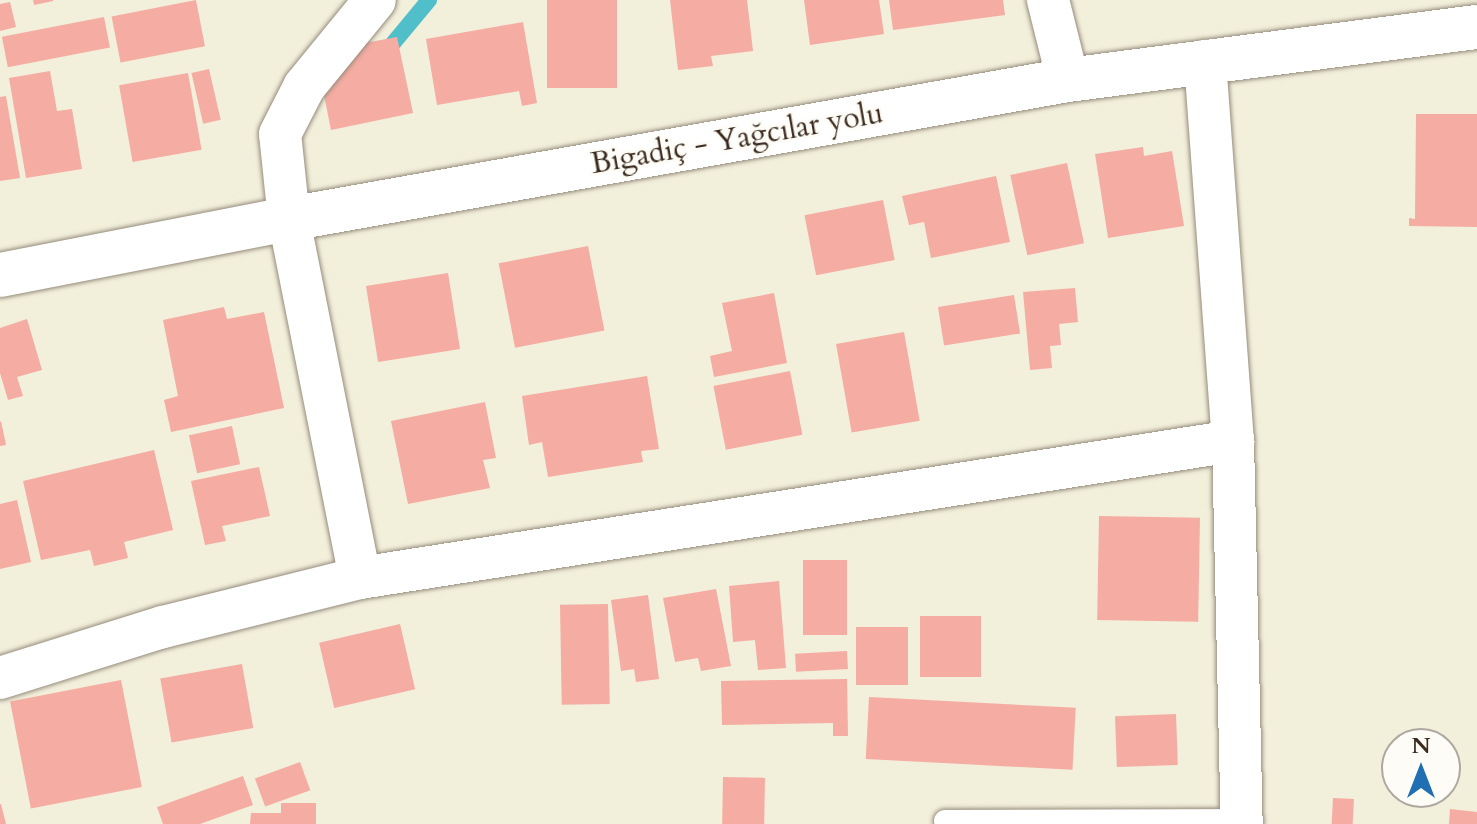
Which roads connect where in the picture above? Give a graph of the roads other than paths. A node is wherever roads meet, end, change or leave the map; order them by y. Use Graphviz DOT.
graph roads {
  1 [pos="375,0"];
  2 [pos="1048,0"];
  3 [pos="1477,27"];
  4 [pos="1205,61"];
  5 [pos="1068,80"];
  6 [pos="289,219"];
  7 [pos="0,275"];
  8 [pos="1233,441"];
  9 [pos="360,578"];
  10 [pos="0,678"];
  11 [pos="945,821"];
  12 [pos="1242,822"];
  1 -- 6 [label="street"];
  2 -- 5 [label="street"];
  3 -- 4 [label="main road, Bigadiç - Yağcılar yolu"];
  4 -- 5 [label="main road, Bigadiç - Yağcılar yolu"];
  4 -- 8 [label="street"];
  5 -- 6 [label="main road, Bigadiç - Yağcılar yolu"];
  6 -- 7 [label="main road, Bigadiç - Yağcılar yolu"];
  6 -- 9 [label="street"];
  8 -- 9 [label="street"];
  8 -- 12 [label="street"];
  9 -- 10 [label="street"];
  11 -- 12 [label="lane"];
}
